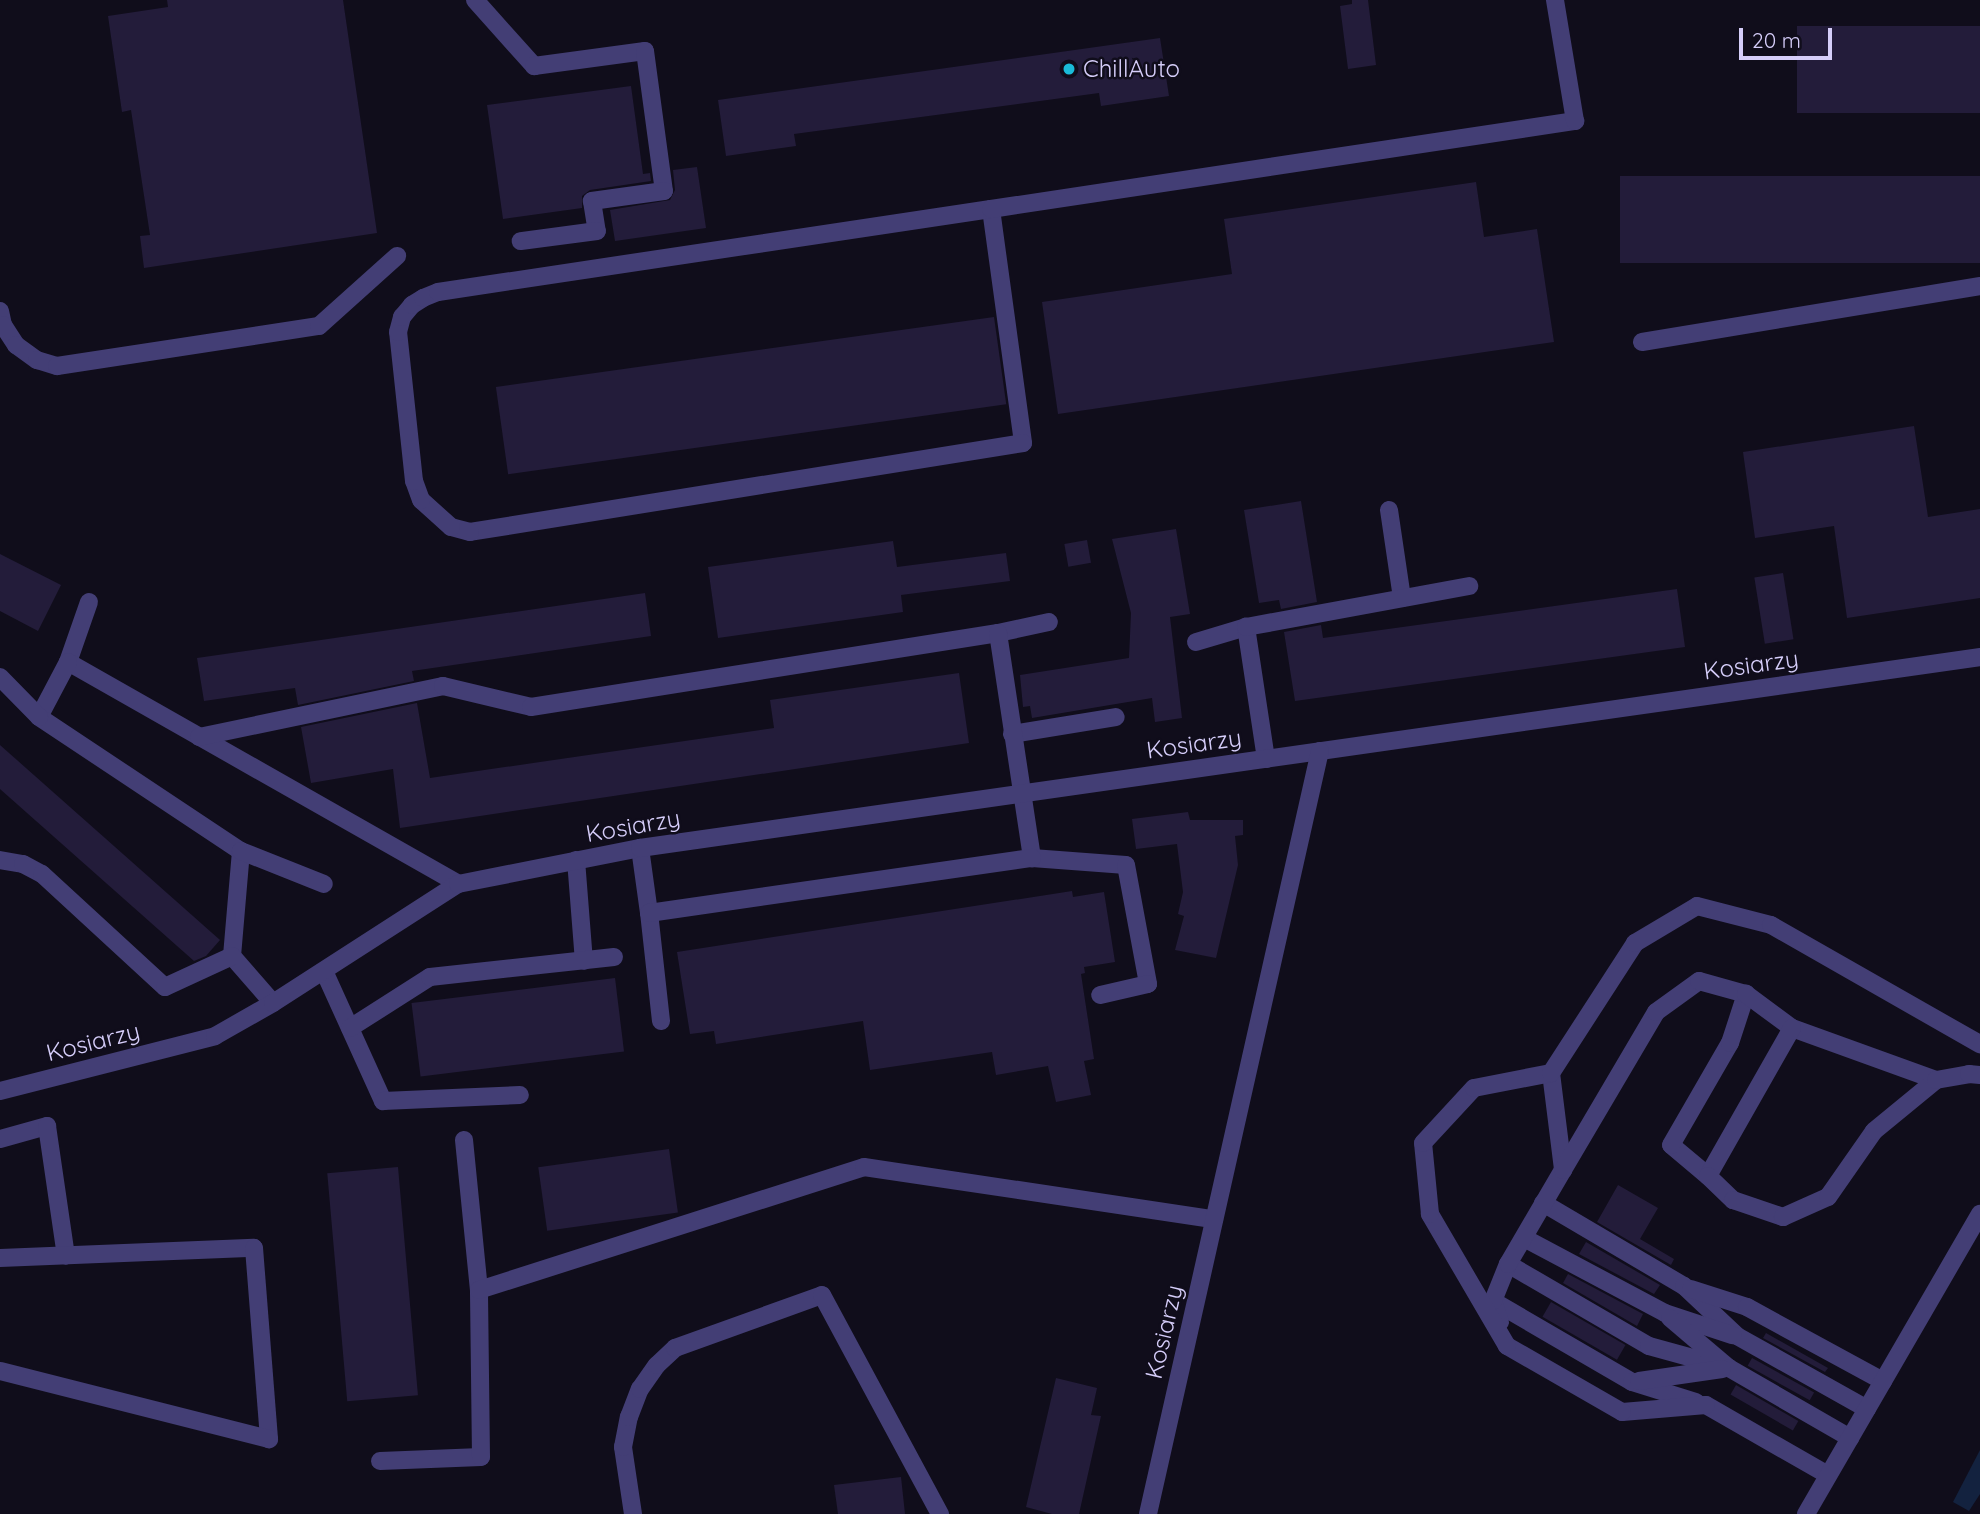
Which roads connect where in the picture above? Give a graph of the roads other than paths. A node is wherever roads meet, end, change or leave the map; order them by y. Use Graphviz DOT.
graph roads {
  1 [pos="475,0"];
  2 [pos="1555,0"];
  3 [pos="991,209"];
  4 [pos="521,241"];
  5 [pos="397,256"];
  6 [pos="1980,286"];
  7 [pos="0,311"];
  8 [pos="1642,342"];
  9 [pos="1389,510"];
  10 [pos="1469,586"];
  11 [pos="1402,598"];
  12 [pos="89,603"];
  13 [pos="1049,622"];
  14 [pos="1246,627"];
  15 [pos="998,633"];
  16 [pos="1196,642"];
  17 [pos="1980,657"];
  18 [pos="68,662"];
  19 [pos="0,677"];
  20 [pos="39,717"];
  21 [pos="1116,717"];
  22 [pos="1012,734"];
  23 [pos="199,737"];
  24 [pos="1320,751"];
  25 [pos="1266,759"];
  26 [pos="1021,794"];
  27 [pos="640,848"];
  28 [pos="241,850"];
  29 [pos="1032,859"];
  30 [pos="0,860"];
  31 [pos="576,860"];
  32 [pos="324,884"];
  33 [pos="458,884"];
  34 [pos="649,913"];
  35 [pos="232,956"];
  36 [pos="614,957"];
  37 [pos="584,961"];
  38 [pos="324,971"];
  39 [pos="1746,994"];
  40 [pos="1100,995"];
  41 [pos="273,1003"];
  42 [pos="662,1021"];
  43 [pos="350,1028"];
  44 [pos="1791,1028"];
  45 [pos="1980,1044"];
  46 [pos="1551,1073"];
  47 [pos="1980,1075"];
  48 [pos="1936,1080"];
  49 [pos="0,1091"];
  50 [pos="520,1095"];
  51 [pos="0,1139"];
  52 [pos="464,1140"];
  53 [pos="1563,1170"];
  54 [pos="1708,1176"];
  55 [pos="1544,1203"];
  56 [pos="1980,1214"];
  57 [pos="1214,1219"];
  58 [pos="1524,1238"];
  59 [pos="66,1256"];
  60 [pos="0,1258"];
  61 [pos="1508,1264"];
  62 [pos="1684,1286"];
  63 [pos="480,1290"];
  64 [pos="1493,1301"];
  65 [pos="1665,1313"];
  66 [pos="1737,1336"];
  67 [pos="1507,1346"];
  68 [pos="1649,1346"];
  69 [pos="1729,1368"];
  70 [pos="0,1371"];
  71 [pos="1677,1376"];
  72 [pos="1883,1381"];
  73 [pos="1632,1382"];
  74 [pos="1706,1405"];
  75 [pos="1867,1409"];
  76 [pos="1850,1438"];
  77 [pos="380,1461"];
  78 [pos="1828,1475"];
  79 [pos="633,1514"];
  80 [pos="940,1514"];
  81 [pos="1148,1514"];
  82 [pos="1806,1514"];
  1 -- 4 [label="street"];
  2 -- 3 [label="street"];
  3 -- 3 [label="street"];
  5 -- 7 [label="street"];
  6 -- 8 [label="street"];
  9 -- 11 [label="street"];
  10 -- 11 [label="street"];
  11 -- 14 [label="street"];
  12 -- 18 [label="street"];
  13 -- 15 [label="street"];
  14 -- 16 [label="street"];
  14 -- 25 [label="street"];
  15 -- 22 [label="street"];
  15 -- 23 [label="street"];
  17 -- 24 [label="street, Kosiarzy"];
  18 -- 20 [label="street"];
  18 -- 23 [label="street"];
  19 -- 20 [label="street"];
  20 -- 28 [label="street"];
  21 -- 22 [label="street"];
  22 -- 26 [label="street"];
  23 -- 33 [label="street"];
  24 -- 25 [label="street, Kosiarzy"];
  24 -- 57 [label="street, Kosiarzy"];
  25 -- 26 [label="street, Kosiarzy"];
  26 -- 27 [label="street, Kosiarzy"];
  26 -- 29 [label="street"];
  27 -- 31 [label="street, Kosiarzy"];
  27 -- 34 [label="street"];
  28 -- 32 [label="street"];
  28 -- 35 [label="street"];
  29 -- 34 [label="street"];
  29 -- 40 [label="street"];
  30 -- 35 [label="street"];
  31 -- 33 [label="street, Kosiarzy"];
  31 -- 37 [label="street"];
  33 -- 38 [label="street, Kosiarzy"];
  34 -- 42 [label="street"];
  35 -- 41 [label="street"];
  36 -- 37 [label="street"];
  37 -- 43 [label="street"];
  38 -- 41 [label="street, Kosiarzy"];
  38 -- 43 [label="street"];
  39 -- 44 [label="street"];
  39 -- 53 [label="street"];
  39 -- 54 [label="street"];
  41 -- 49 [label="street, Kosiarzy"];
  43 -- 50 [label="street"];
  44 -- 48 [label="street"];
  44 -- 54 [label="street"];
  45 -- 46 [label="street"];
  46 -- 53 [label="street"];
  46 -- 67 [label="street"];
  47 -- 48 [label="street"];
  48 -- 54 [label="street"];
  51 -- 59 [label="street"];
  52 -- 63 [label="street"];
  53 -- 55 [label="street"];
  55 -- 58 [label="street"];
  55 -- 62 [label="street"];
  56 -- 72 [label="street"];
  57 -- 63 [label="street"];
  57 -- 81 [label="street, Kosiarzy"];
  58 -- 61 [label="street"];
  58 -- 65 [label="street"];
  59 -- 60 [label="street"];
  59 -- 70 [label="street"];
  61 -- 64 [label="street"];
  61 -- 68 [label="street"];
  62 -- 66 [label="street"];
  62 -- 72 [label="street"];
  63 -- 77 [label="street"];
  64 -- 67 [label="street"];
  64 -- 73 [label="street"];
  65 -- 66 [label="street"];
  65 -- 69 [label="street"];
  66 -- 75 [label="street"];
  67 -- 74 [label="street"];
  68 -- 69 [label="street"];
  68 -- 71 [label="street"];
  69 -- 71 [label="street"];
  69 -- 76 [label="street"];
  71 -- 73 [label="street"];
  71 -- 74 [label="street"];
  72 -- 75 [label="street"];
  73 -- 74 [label="street"];
  74 -- 78 [label="street"];
  75 -- 76 [label="street"];
  76 -- 78 [label="street"];
  78 -- 82 [label="street"];
  79 -- 80 [label="street"];
}
